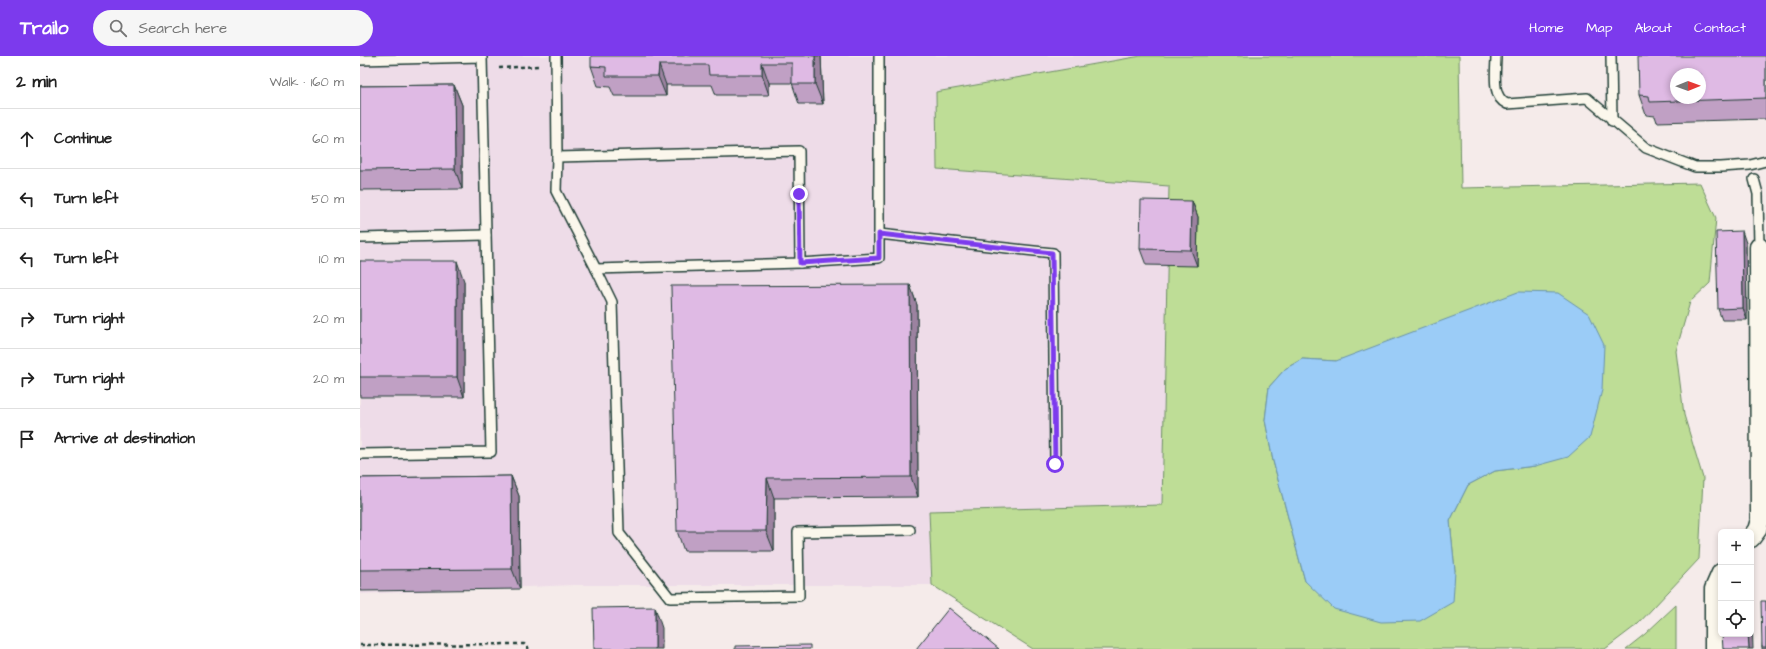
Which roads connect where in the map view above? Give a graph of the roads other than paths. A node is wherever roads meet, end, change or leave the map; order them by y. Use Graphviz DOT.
graph roads {
  1 [pos="878,56"];
  2 [pos="1496,56"];
  3 [pos="1611,56"];
  4 [pos="360,60"];
  5 [pos="556,60"];
  6 [pos="1612,121"];
  7 [pos="557,157"];
  8 [pos="1766,161"];
  9 [pos="1754,179"];
  10 [pos="879,234"];
  11 [pos="486,235"];
  12 [pos="360,238"];
  13 [pos="1759,247"];
  14 [pos="800,263"];
  15 [pos="596,269"];
  16 [pos="1763,380"];
  17 [pos="360,454"];
  18 [pos="1055,464"];
  19 [pos="910,530"];
  20 [pos="1754,534"];
  21 [pos="1718,580"];
  22 [pos="1714,649"];
  1 -- 10 [label="lane"];
  2 -- 6 [label="lane"];
  3 -- 6 [label="lane"];
  4 -- 11 [label="lane"];
  5 -- 7 [label="lane"];
  6 -- 8 [label="lane"];
  7 -- 14 [label="lane"];
  7 -- 15 [label="lane"];
  9 -- 13 [label="lane"];
  10 -- 14 [label="lane"];
  10 -- 18 [label="lane"];
  11 -- 12 [label="lane"];
  11 -- 17 [label="lane"];
  13 -- 16 [label="street"];
  14 -- 15 [label="lane"];
  15 -- 19 [label="lane"];
  16 -- 20 [label="street"];
  21 -- 22 [label="street"];
}
